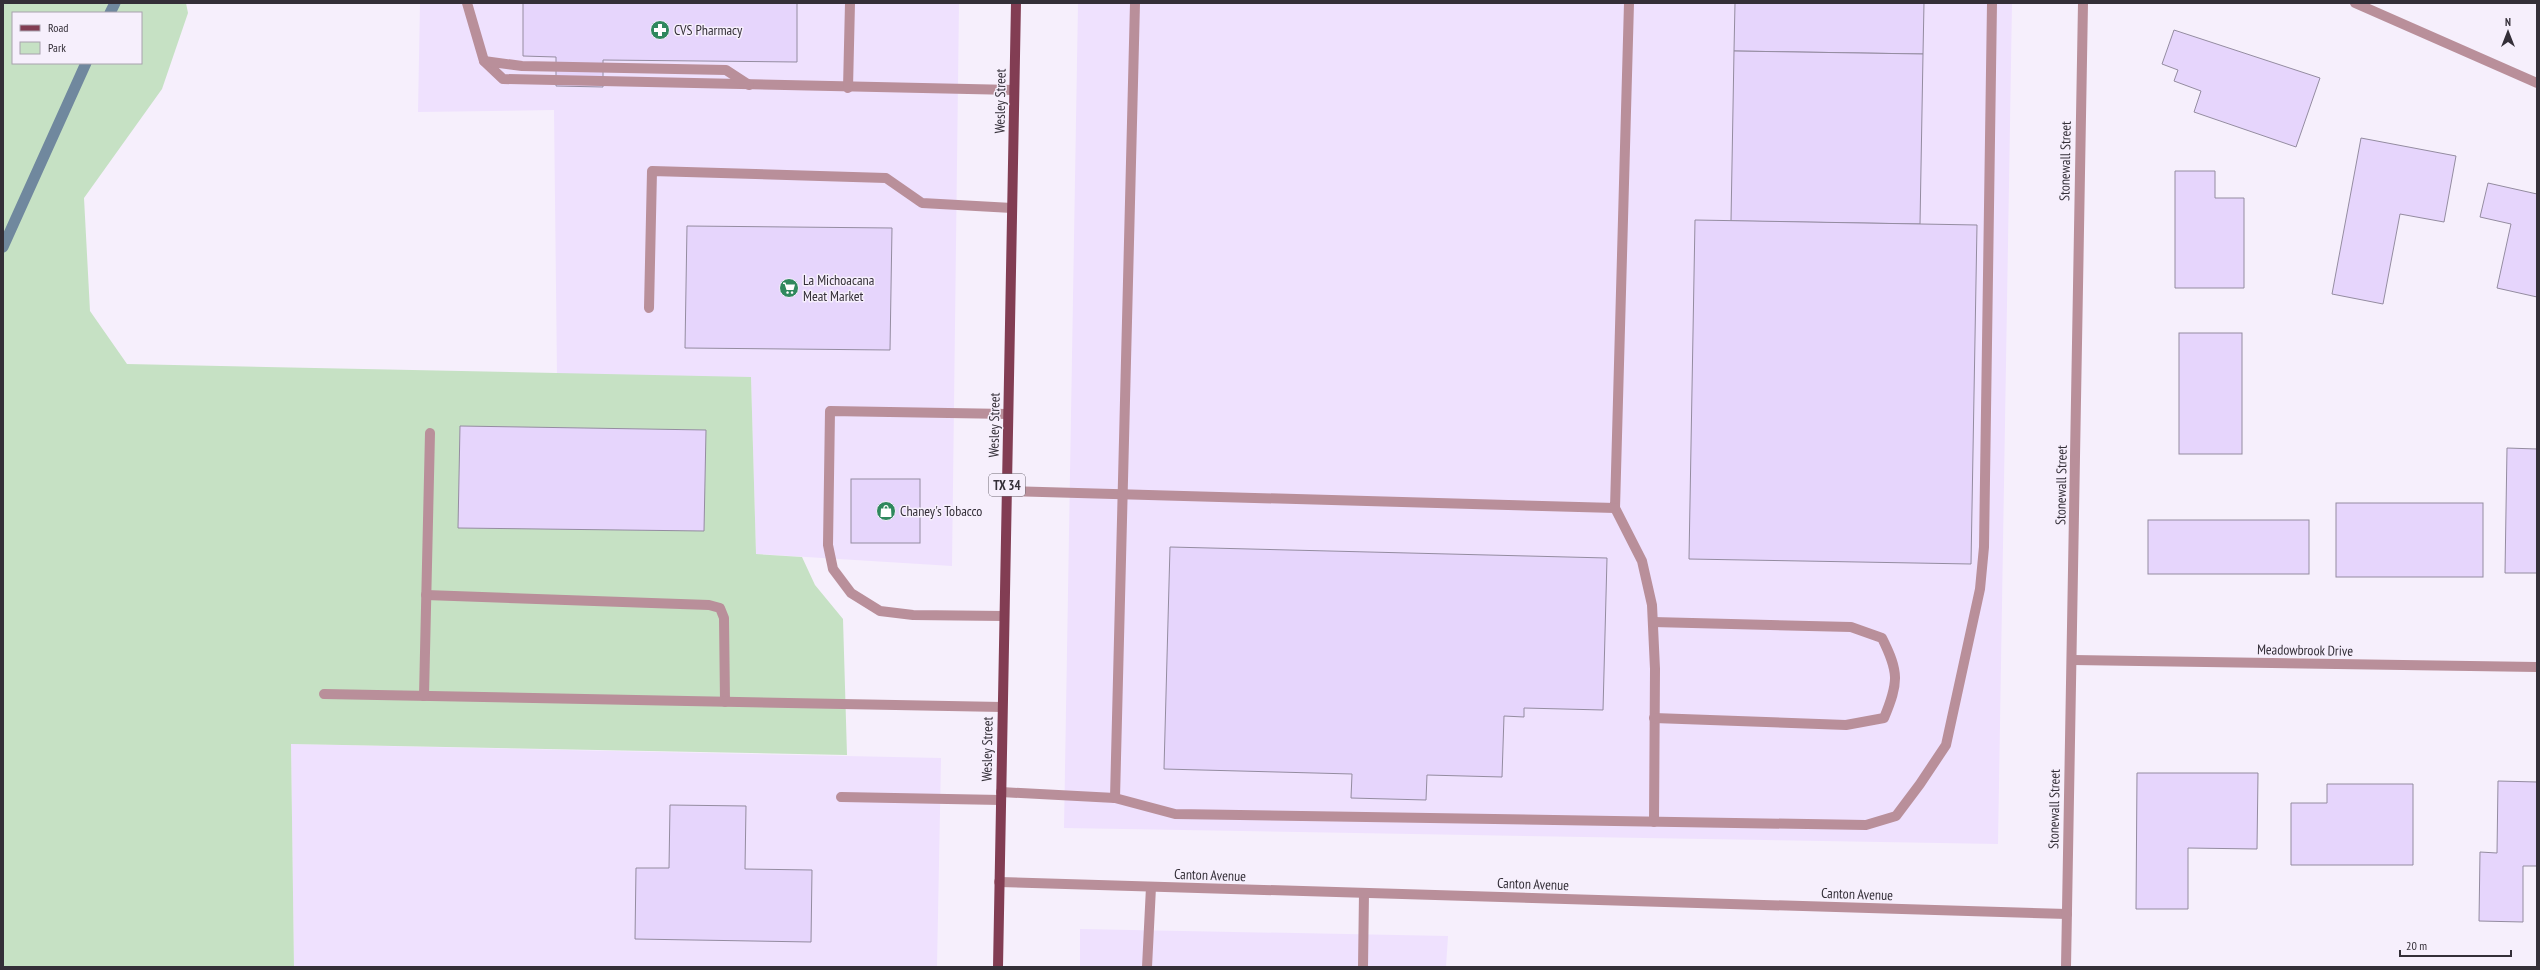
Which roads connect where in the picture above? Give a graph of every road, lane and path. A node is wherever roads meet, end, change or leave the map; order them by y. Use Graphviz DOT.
graph roads {
  1 [pos="467,3"];
  2 [pos="850,3"];
  3 [pos="1016,3"];
  4 [pos="1135,3"];
  5 [pos="1629,3"];
  6 [pos="1992,3"];
  7 [pos="2083,3"];
  8 [pos="2354,3"];
  9 [pos="484,60"];
  10 [pos="2537,83"];
  11 [pos="749,84"];
  12 [pos="848,88"];
  13 [pos="1014,90"];
  14 [pos="1012,208"];
  15 [pos="649,308"];
  16 [pos="1008,414"];
  17 [pos="430,433"];
  18 [pos="1006,491"];
  19 [pos="1122,494"];
  20 [pos="1615,508"];
  21 [pos="426,595"];
  22 [pos="1004,616"];
  23 [pos="1653,622"];
  24 [pos="2073,660"];
  25 [pos="2537,667"];
  26 [pos="324,694"];
  27 [pos="424,696"];
  28 [pos="725,702"];
  29 [pos="1002,707"];
  30 [pos="1654,718"];
  31 [pos="1001,796"];
  32 [pos="841,797"];
  33 [pos="1115,798"];
  34 [pos="1654,822"];
  35 [pos="999,882"];
  36 [pos="1151,887"];
  37 [pos="1364,893"];
  38 [pos="2067,914"];
  39 [pos="998,967"];
  40 [pos="1147,967"];
  41 [pos="1363,967"];
  42 [pos="2066,967"];
  1 -- 9 [label="street"];
  2 -- 12 [label="street"];
  3 -- 13 [label="main road, Wesley Street / TX 34"];
  4 -- 19 [label="street"];
  5 -- 20 [label="street"];
  6 -- 34 [label="street"];
  7 -- 24 [label="street, Stonewall Street"];
  8 -- 10 [label="street"];
  9 -- 11 [label="street"];
  9 -- 11 [label="street"];
  11 -- 12 [label="street"];
  12 -- 13 [label="street"];
  13 -- 14 [label="main road, Wesley Street / TX 34"];
  14 -- 15 [label="street"];
  14 -- 16 [label="main road, Wesley Street / TX 34"];
  16 -- 18 [label="main road, Wesley Street / TX 34"];
  16 -- 22 [label="street"];
  17 -- 21 [label="street"];
  18 -- 19 [label="street"];
  18 -- 22 [label="main road, Wesley Street / TX 34"];
  19 -- 20 [label="street"];
  19 -- 33 [label="street"];
  20 -- 23 [label="street"];
  21 -- 27 [label="street"];
  21 -- 28 [label="street"];
  22 -- 29 [label="main road, Wesley Street / TX 34"];
  23 -- 30 [label="street"];
  23 -- 30 [label="street"];
  24 -- 25 [label="street, Meadowbrook Drive"];
  24 -- 38 [label="street, Stonewall Street"];
  26 -- 27 [label="street"];
  27 -- 28 [label="street"];
  28 -- 29 [label="street"];
  29 -- 31 [label="main road, Wesley Street / TX 34"];
  30 -- 34 [label="street"];
  31 -- 32 [label="street"];
  31 -- 33 [label="street"];
  31 -- 35 [label="main road, Wesley Street / TX 34"];
  33 -- 34 [label="street"];
  35 -- 36 [label="street, Canton Avenue"];
  35 -- 39 [label="main road, Wesley Street / TX 34"];
  36 -- 37 [label="street, Canton Avenue"];
  36 -- 40 [label="street"];
  37 -- 38 [label="street, Canton Avenue"];
  37 -- 41 [label="street"];
  38 -- 42 [label="street, Stonewall Street"];
}
